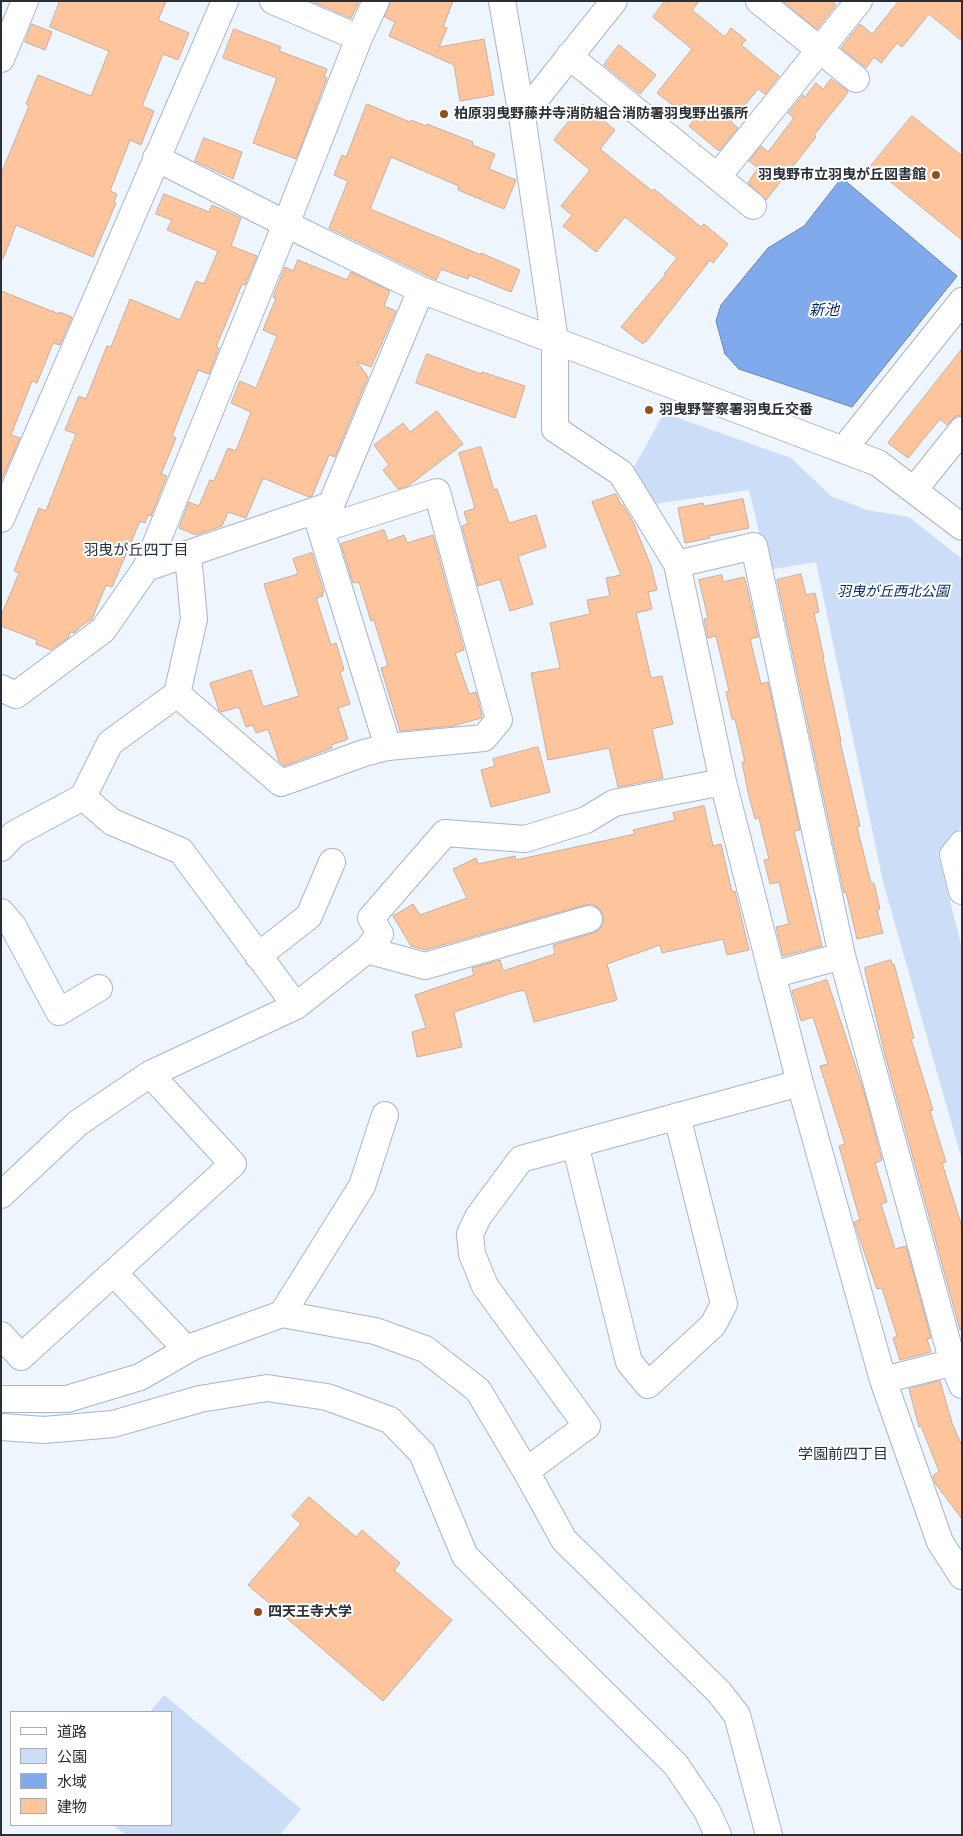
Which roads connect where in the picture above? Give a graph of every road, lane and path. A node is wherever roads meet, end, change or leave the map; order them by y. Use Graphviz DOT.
graph roads {
  1 [pos="25,1"];
  2 [pos="225,1"];
  3 [pos="272,1"];
  4 [pos="376,1"];
  5 [pos="502,1"];
  6 [pos="614,1"];
  7 [pos="760,1"];
  8 [pos="859,1"];
  9 [pos="359,38"];
  10 [pos="819,50"];
  11 [pos="569,56"];
  12 [pos="1,59"];
  13 [pos="856,79"];
  14 [pos="522,116"];
  15 [pos="156,158"];
  16 [pos="718,176"];
  17 [pos="753,206"];
  18 [pos="286,224"];
  19 [pos="421,290"];
  20 [pos="962,301"];
  21 [pos="555,341"];
  22 [pos="962,430"];
  23 [pos="842,450"];
  24 [pos="11,472"];
  25 [pos="914,490"];
  26 [pos="1,519"];
  27 [pos="318,519"];
  28 [pos="962,527"];
  29 [pos="188,555"];
  30 [pos="677,564"];
  31 [pos="146,568"];
  32 [pos="1,688"];
  33 [pos="177,694"];
  34 [pos="388,747"];
  35 [pos="723,782"];
  36 [pos="82,796"];
  37 [pos="962,844"];
  38 [pos="1,848"];
  39 [pos="332,862"];
  40 [pos="962,891"];
  41 [pos="1,912"];
  42 [pos="589,919"];
  43 [pos="367,950"];
  44 [pos="258,956"];
  45 [pos="842,956"];
  46 [pos="772,975"];
  47 [pos="98,988"];
  48 [pos="296,1006"];
  49 [pos="150,1074"];
  50 [pos="800,1083"];
  51 [pos="385,1115"];
  52 [pos="678,1116"];
  53 [pos="574,1144"];
  54 [pos="1,1195"];
  55 [pos="114,1273"];
  56 [pos="282,1314"];
  57 [pos="1,1335"];
  58 [pos="187,1350"];
  59 [pos="959,1369"];
  60 [pos="883,1380"];
  61 [pos="1,1399"];
  62 [pos="1,1427"];
  63 [pos="526,1471"];
  64 [pos="962,1576"];
  65 [pos="718,1835"];
  66 [pos="769,1835"];
  1 -- 12 [label="street"];
  2 -- 15 [label="street"];
  3 -- 9 [label="street"];
  4 -- 9 [label="street"];
  5 -- 14 [label="street"];
  6 -- 11 [label="street"];
  7 -- 10 [label="street"];
  8 -- 10 [label="street"];
  9 -- 18 [label="street"];
  10 -- 13 [label="street"];
  10 -- 16 [label="street"];
  11 -- 14 [label="street"];
  11 -- 16 [label="street"];
  14 -- 21 [label="street"];
  15 -- 18 [label="street"];
  15 -- 24 [label="street"];
  16 -- 17 [label="street"];
  18 -- 19 [label="street"];
  18 -- 31 [label="street"];
  19 -- 21 [label="street"];
  19 -- 27 [label="street"];
  20 -- 23 [label="street"];
  21 -- 23 [label="street"];
  21 -- 30 [label="street"];
  22 -- 25 [label="street"];
  23 -- 25 [label="street"];
  24 -- 26 [label="street"];
  25 -- 28 [label="street"];
  27 -- 29 [label="street"];
  27 -- 34 [label="street"];
  27 -- 34 [label="street"];
  29 -- 31 [label="street"];
  29 -- 33 [label="street"];
  30 -- 35 [label="street"];
  30 -- 45 [label="street"];
  31 -- 32 [label="street"];
  33 -- 34 [label="street"];
  33 -- 36 [label="street"];
  35 -- 43 [label="street"];
  35 -- 46 [label="street"];
  36 -- 38 [label="street"];
  36 -- 44 [label="street"];
  37 -- 40 [label="street"];
  39 -- 44 [label="street"];
  41 -- 47 [label="street"];
  42 -- 43 [label="street"];
  43 -- 48 [label="street"];
  44 -- 48 [label="street"];
  45 -- 46 [label="street"];
  45 -- 59 [label="street"];
  46 -- 50 [label="street"];
  48 -- 49 [label="street"];
  49 -- 54 [label="street"];
  49 -- 55 [label="street"];
  50 -- 52 [label="street"];
  50 -- 60 [label="street"];
  51 -- 56 [label="street"];
  52 -- 53 [label="street"];
  52 -- 53 [label="street"];
  53 -- 63 [label="street"];
  55 -- 57 [label="street"];
  55 -- 58 [label="street"];
  56 -- 58 [label="street"];
  56 -- 63 [label="street"];
  58 -- 61 [label="street"];
  59 -- 60 [label="street"];
  60 -- 64 [label="street"];
  62 -- 65 [label="street"];
  63 -- 66 [label="street"];
}
